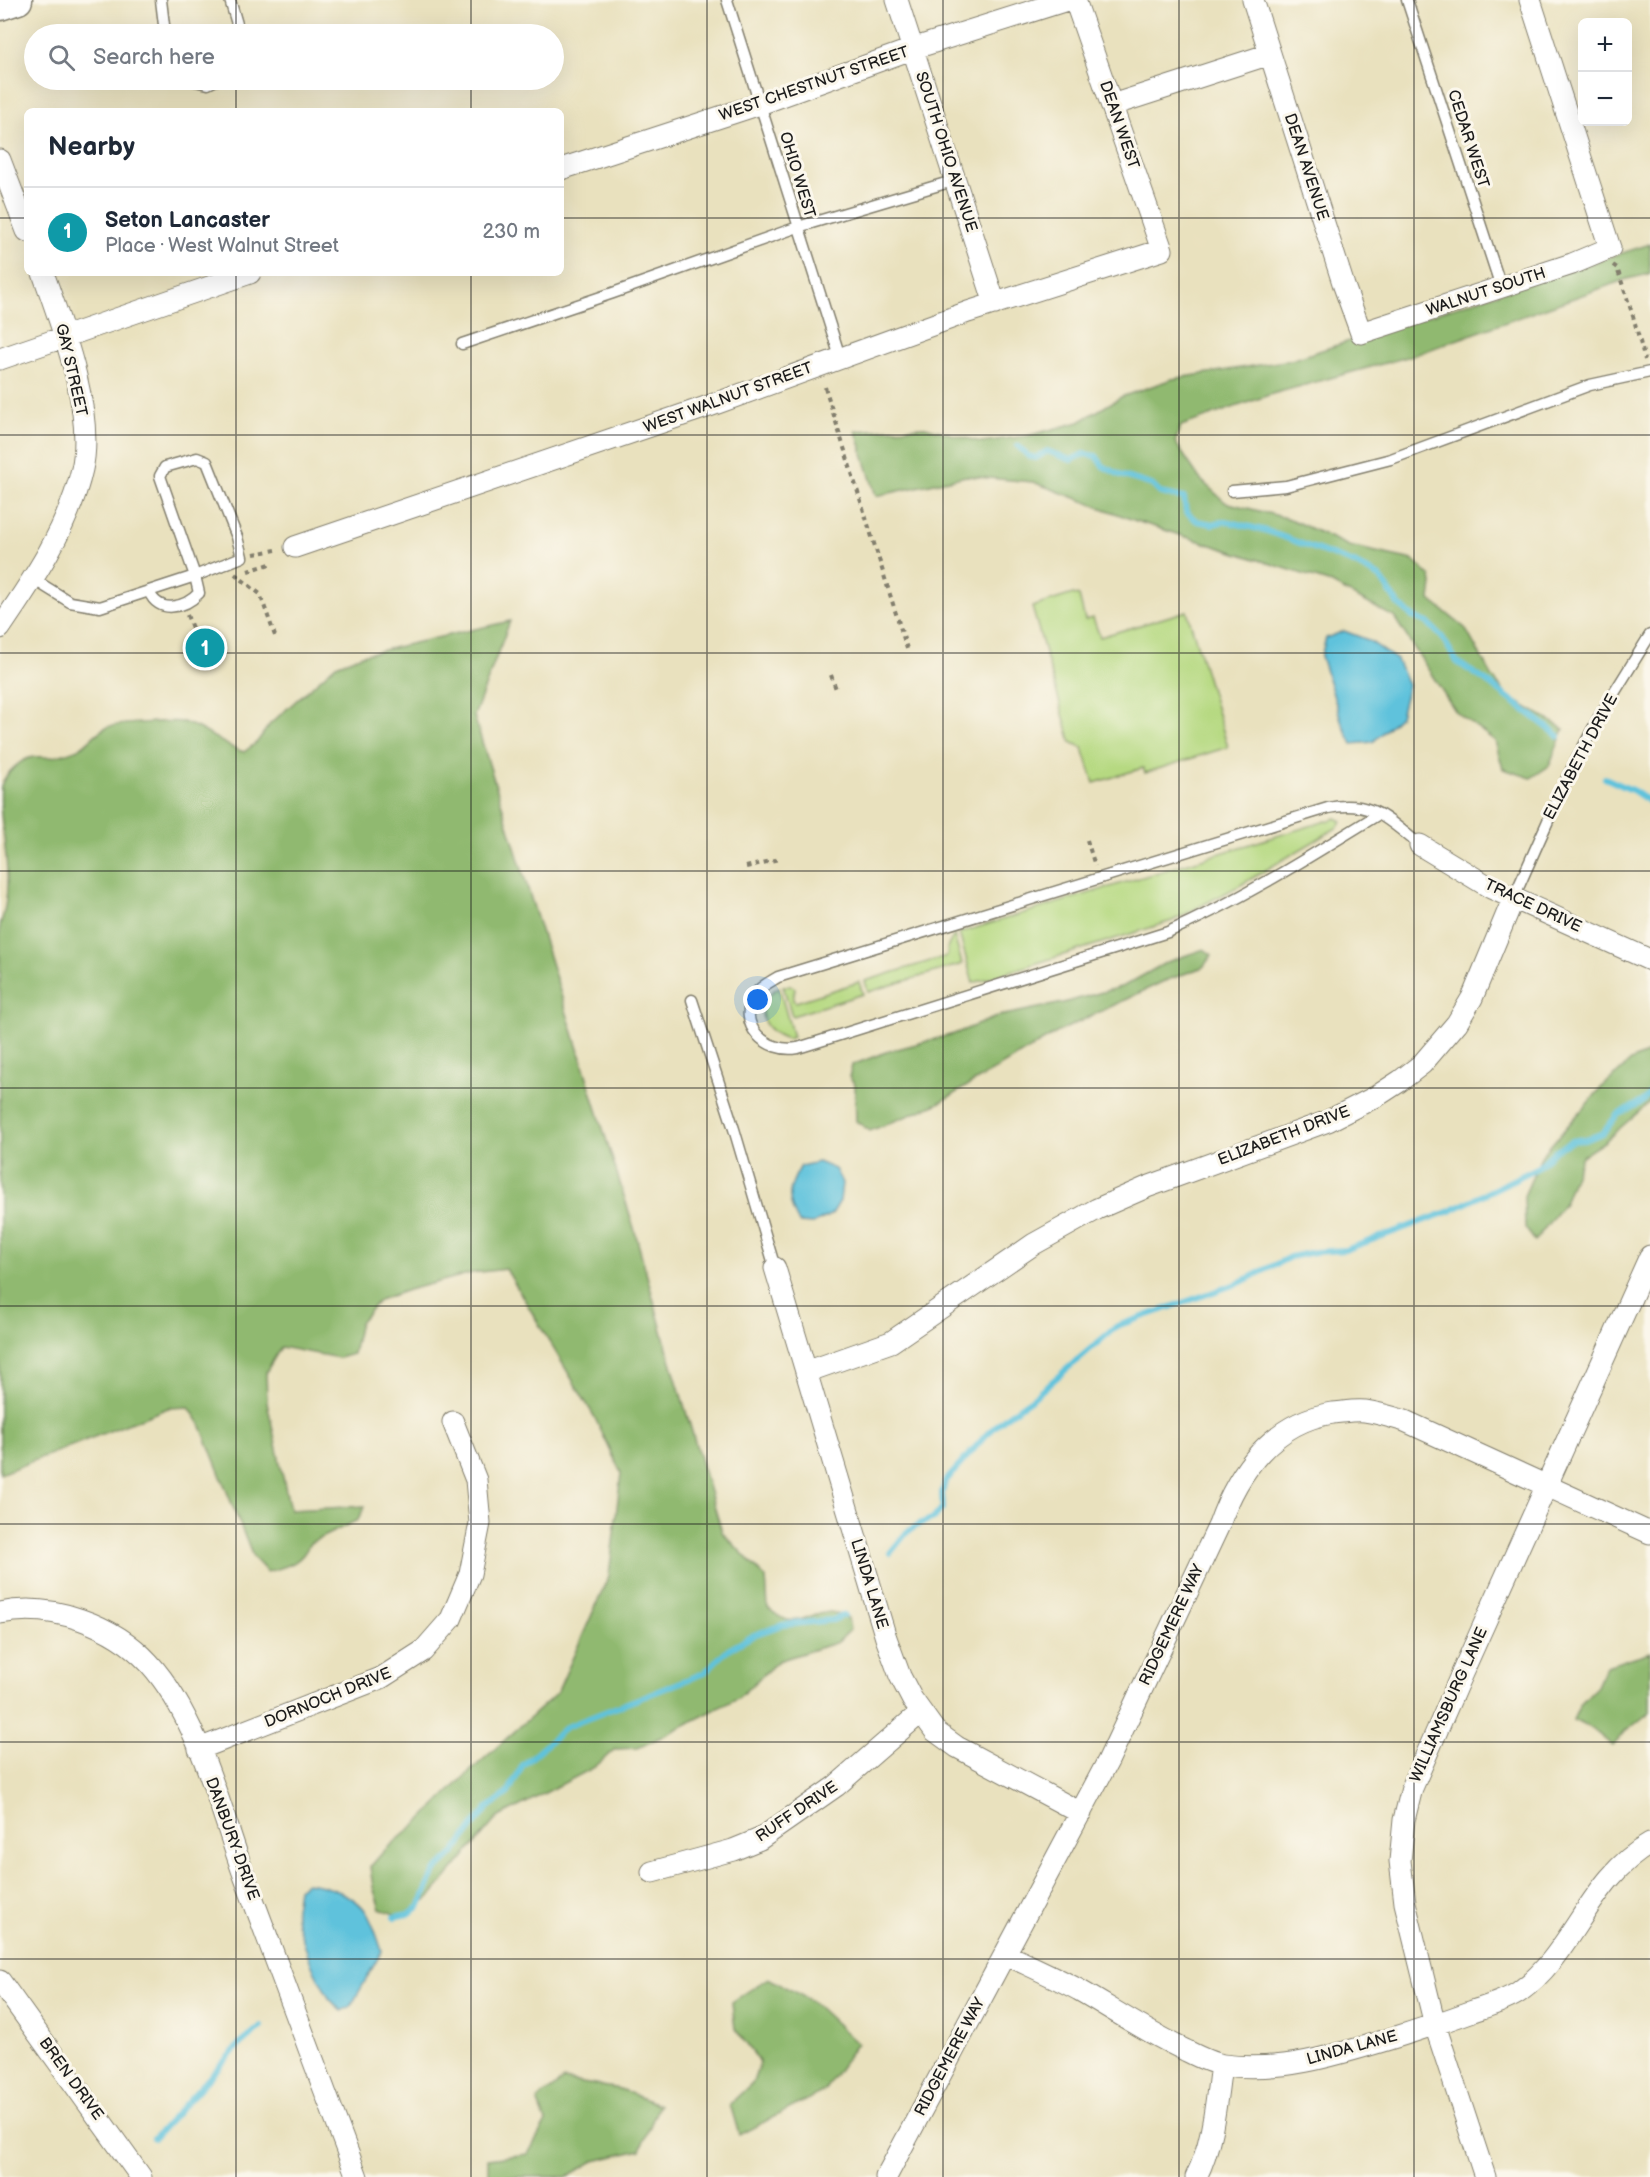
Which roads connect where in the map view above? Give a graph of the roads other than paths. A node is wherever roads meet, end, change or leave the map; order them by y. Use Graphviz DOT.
graph roads {
  1 [pos="18,0"];
  2 [pos="161,0"];
  3 [pos="230,0"];
  4 [pos="727,0"];
  5 [pos="897,0"];
  6 [pos="1067,0"];
  7 [pos="1075,0"];
  8 [pos="1253,0"];
  9 [pos="1407,0"];
  10 [pos="1530,0"];
  11 [pos="0,6"];
  12 [pos="164,24"];
  13 [pos="237,24"];
  14 [pos="912,49"];
  15 [pos="1270,54"];
  16 [pos="760,104"];
  17 [pos="1112,105"];
  18 [pos="0,160"];
  19 [pos="564,169"];
  20 [pos="956,180"];
  21 [pos="24,223"];
  22 [pos="798,227"];
  23 [pos="1162,250"];
  24 [pos="44,276"];
  25 [pos="241,276"];
  26 [pos="1501,287"];
  27 [pos="995,304"];
  28 [pos="1361,333"];
  29 [pos="66,337"];
  30 [pos="462,344"];
  31 [pos="840,357"];
  32 [pos="0,359"];
  33 [pos="1649,372"];
  34 [pos="1232,491"];
  35 [pos="295,547"];
  36 [pos="195,576"];
  37 [pos="33,579"];
  38 [pos="150,591"];
  39 [pos="0,628"];
  40 [pos="1650,635"];
  41 [pos="1379,813"];
  42 [pos="1420,845"];
  43 [pos="1514,897"];
  44 [pos="1650,960"];
  45 [pos="692,1000"];
  46 [pos="1650,1256"];
  47 [pos="775,1268"];
  48 [pos="806,1372"];
  49 [pos="453,1422"];
  50 [pos="1546,1486"];
  51 [pos="1650,1533"];
  52 [pos="0,1613"];
  53 [pos="920,1713"];
  54 [pos="199,1749"];
  55 [pos="1081,1813"];
  56 [pos="1650,1844"];
  57 [pos="652,1872"];
  58 [pos="1005,1954"];
  59 [pos="0,1981"];
  60 [pos="1435,2025"];
  61 [pos="1221,2065"];
  62 [pos="141,2177"];
  63 [pos="357,2177"];
  64 [pos="886,2177"];
  65 [pos="1196,2177"];
  66 [pos="1485,2177"];
  1 -- 11 [label="main road"];
  2 -- 12 [label="lane"];
  3 -- 13 [label="lane"];
  4 -- 16 [label="lane, OHIO WEST"];
  5 -- 14 [label="street, SOUTH OHIO AVENUE"];
  6 -- 14 [label="street, WEST CHESTNUT STREET"];
  7 -- 17 [label="street, DEAN WEST"];
  8 -- 15 [label="street, DEAN AVENUE"];
  9 -- 26 [label="lane, CEDAR WEST"];
  10 -- 26 [label="street, WALNUT SOUTH"];
  14 -- 16 [label="street, WEST CHESTNUT STREET"];
  14 -- 20 [label="street, SOUTH OHIO AVENUE"];
  15 -- 17 [label="street"];
  15 -- 28 [label="street, DEAN AVENUE"];
  16 -- 19 [label="street, WEST CHESTNUT STREET"];
  16 -- 22 [label="lane, OHIO WEST"];
  17 -- 23 [label="street, DEAN WEST"];
  18 -- 21 [label="street"];
  20 -- 22 [label="lane"];
  20 -- 27 [label="street, SOUTH OHIO AVENUE"];
  22 -- 30 [label="lane"];
  22 -- 31 [label="lane, OHIO WEST"];
  23 -- 27 [label="street, WEST WALNUT STREET"];
  24 -- 29 [label="street, GAY STREET"];
  25 -- 29 [label="street"];
  26 -- 28 [label="street, WALNUT SOUTH"];
  27 -- 31 [label="street, WEST WALNUT STREET"];
  29 -- 32 [label="street"];
  29 -- 37 [label="street, GAY STREET"];
  31 -- 35 [label="street, WEST WALNUT STREET"];
  33 -- 34 [label="lane"];
  36 -- 36 [label="lane"];
  36 -- 38 [label="lane"];
  36 -- 38 [label="lane"];
  37 -- 38 [label="lane"];
  37 -- 39 [label="street, GAY STREET"];
  40 -- 43 [label="lane, ELIZABETH DRIVE"];
  41 -- 41 [label="lane"];
  41 -- 42 [label="lane"];
  42 -- 43 [label="street, TRACE DRIVE"];
  43 -- 44 [label="street, TRACE DRIVE"];
  43 -- 48 [label="street, ELIZABETH DRIVE"];
  45 -- 47 [label="lane"];
  46 -- 50 [label="street, WILLIAMSBURG LANE"];
  47 -- 48 [label="street, LINDA LANE"];
  48 -- 53 [label="street, LINDA LANE"];
  49 -- 54 [label="street, DORNOCH DRIVE"];
  50 -- 51 [label="street, RIDGEMERE WAY"];
  50 -- 55 [label="street, RIDGEMERE WAY"];
  50 -- 60 [label="street, WILLIAMSBURG LANE"];
  52 -- 54 [label="street, DANBURY DRIVE"];
  53 -- 55 [label="street, LINDA LANE"];
  53 -- 57 [label="street, RUFF DRIVE"];
  54 -- 63 [label="street, DANBURY DRIVE"];
  55 -- 58 [label="street, RIDGEMERE WAY"];
  56 -- 60 [label="street, LINDA LANE"];
  58 -- 61 [label="street, LINDA LANE"];
  58 -- 64 [label="street, RIDGEMERE WAY"];
  59 -- 62 [label="street, BREN DRIVE"];
  60 -- 61 [label="street, LINDA LANE"];
  60 -- 66 [label="street, WILLIAMSBURG LANE"];
  61 -- 65 [label="street"];
}
